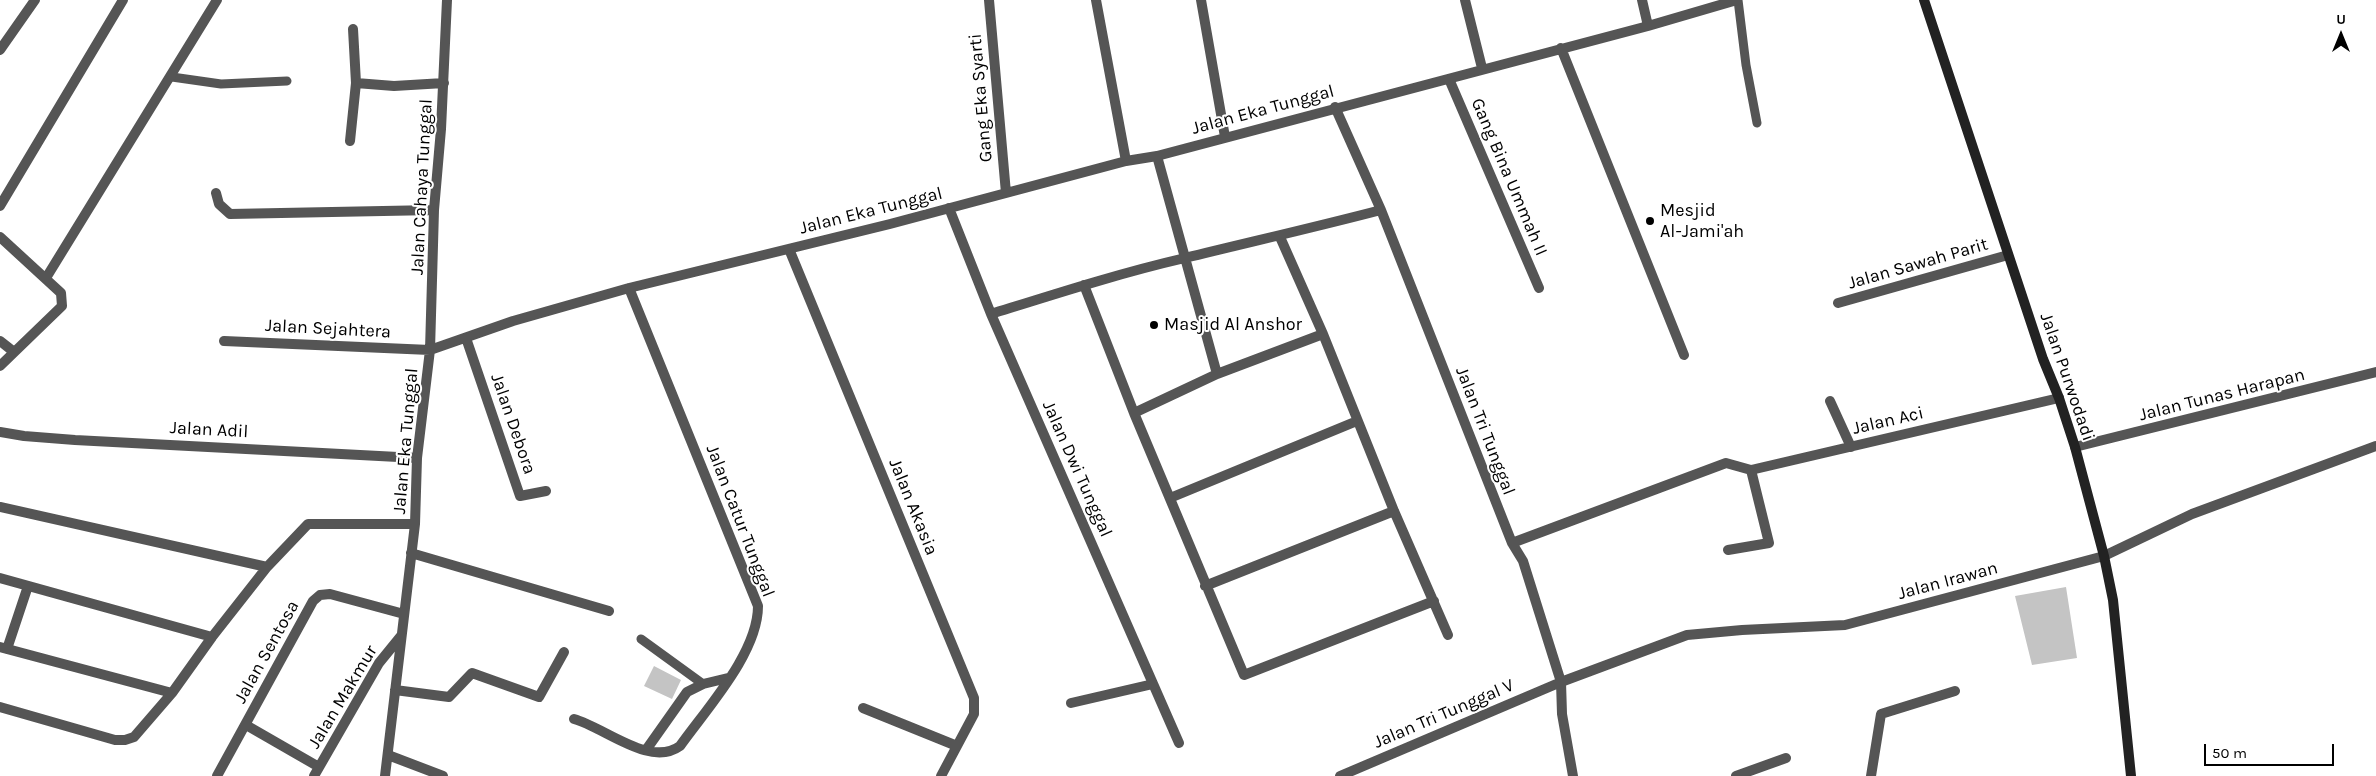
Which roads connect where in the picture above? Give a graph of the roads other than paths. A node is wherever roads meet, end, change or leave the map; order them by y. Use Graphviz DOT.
graph roads {
  1 [pos="35,0"];
  2 [pos="123,0"];
  3 [pos="217,0"];
  4 [pos="447,0"];
  5 [pos="989,0"];
  6 [pos="1096,0"];
  7 [pos="1201,0"];
  8 [pos="1465,0"];
  9 [pos="1642,0"];
  10 [pos="1737,0"];
  11 [pos="1924,0"];
  12 [pos="1648,26"];
  13 [pos="353,29"];
  14 [pos="1561,48"];
  15 [pos="0,50"];
  16 [pos="1482,68"];
  17 [pos="172,77"];
  18 [pos="1449,79"];
  19 [pos="287,81"];
  20 [pos="356,83"];
  21 [pos="444,84"];
  22 [pos="1335,107"];
  23 [pos="1757,123"];
  24 [pos="1226,137"];
  25 [pos="350,141"];
  26 [pos="1157,156"];
  27 [pos="1126,161"];
  28 [pos="216,193"];
  29 [pos="1006,193"];
  30 [pos="0,206"];
  31 [pos="949,208"];
  32 [pos="434,210"];
  33 [pos="1381,210"];
  34 [pos="0,237"];
  35 [pos="1280,237"];
  36 [pos="789,249"];
  37 [pos="2008,255"];
  38 [pos="1185,258"];
  39 [pos="46,278"];
  40 [pos="1084,285"];
  41 [pos="629,288"];
  42 [pos="1539,288"];
  43 [pos="1838,303"];
  44 [pos="991,314"];
  45 [pos="1323,334"];
  46 [pos="466,338"];
  47 [pos="0,341"];
  48 [pos="224,341"];
  49 [pos="430,350"];
  50 [pos="14,352"];
  51 [pos="1684,355"];
  52 [pos="0,366"];
  53 [pos="2376,372"];
  54 [pos="1217,374"];
  55 [pos="2059,398"];
  56 [pos="1830,400"];
  57 [pos="1134,413"];
  58 [pos="1357,421"];
  59 [pos="0,432"];
  60 [pos="2376,446"];
  61 [pos="1850,447"];
  62 [pos="2075,447"];
  63 [pos="418,458"];
  64 [pos="1750,470"];
  65 [pos="546,491"];
  66 [pos="1170,498"];
  67 [pos="0,507"];
  68 [pos="1394,511"];
  69 [pos="415,524"];
  70 [pos="1512,543"];
  71 [pos="1728,550"];
  72 [pos="411,553"];
  73 [pos="2104,556"];
  74 [pos="267,567"];
  75 [pos="0,578"];
  76 [pos="28,586"];
  77 [pos="1205,586"];
  78 [pos="1434,601"];
  79 [pos="609,611"];
  80 [pos="404,614"];
  81 [pos="1448,635"];
  82 [pos="402,636"];
  83 [pos="212,637"];
  84 [pos="641,639"];
  85 [pos="4,648"];
  86 [pos="564,652"];
  87 [pos="728,678"];
  88 [pos="1561,682"];
  89 [pos="703,684"];
  90 [pos="1153,684"];
  91 [pos="395,690"];
  92 [pos="1955,690"];
  93 [pos="172,693"];
  94 [pos="1071,703"];
  95 [pos="0,707"];
  96 [pos="863,708"];
  97 [pos="574,719"];
  98 [pos="246,725"];
  99 [pos="1179,743"];
  100 [pos="957,746"];
  101 [pos="646,750"];
  102 [pos="388,756"];
  103 [pos="1786,758"];
  104 [pos="317,771"];
  105 [pos="217,776"];
  106 [pos="386,776"];
  107 [pos="443,776"];
  108 [pos="941,776"];
  109 [pos="1340,776"];
  110 [pos="1574,776"];
  111 [pos="1736,776"];
  112 [pos="1871,776"];
  113 [pos="2131,776"];
  1 -- 15 [label="street"];
  2 -- 30 [label="street"];
  3 -- 17 [label="street"];
  4 -- 21 [label="street"];
  5 -- 29 [label="street, Gang Eka Syarti"];
  6 -- 27 [label="street"];
  7 -- 24 [label="street"];
  8 -- 16 [label="street"];
  9 -- 12 [label="street"];
  10 -- 12 [label="street, Jalan Eka Tunggal"];
  10 -- 23 [label="lane"];
  11 -- 37 [label="street, Jalan Purwodadi"];
  12 -- 14 [label="street, Jalan Eka Tunggal"];
  13 -- 20 [label="street"];
  14 -- 16 [label="street, Jalan Eka Tunggal"];
  14 -- 51 [label="street"];
  16 -- 18 [label="street, Jalan Eka Tunggal"];
  17 -- 19 [label="lane"];
  17 -- 39 [label="street"];
  18 -- 22 [label="street, Jalan Eka Tunggal"];
  18 -- 42 [label="street, Gang Bina Ummah II"];
  20 -- 21 [label="street, Jalan Cahaya Tunggal"];
  20 -- 25 [label="street"];
  21 -- 32 [label="street, Jalan Cahaya Tunggal"];
  22 -- 24 [label="street, Jalan Eka Tunggal"];
  22 -- 33 [label="street, Jalan Tri Tunggal"];
  24 -- 26 [label="street, Jalan Eka Tunggal"];
  26 -- 27 [label="street, Jalan Eka Tunggal"];
  26 -- 38 [label="street"];
  27 -- 29 [label="street, Jalan Eka Tunggal"];
  28 -- 32 [label="street"];
  29 -- 31 [label="street, Jalan Eka Tunggal"];
  31 -- 36 [label="street, Jalan Eka Tunggal"];
  31 -- 44 [label="street, Jalan Dwi Tunggal"];
  32 -- 49 [label="street, Jalan Cahaya Tunggal"];
  33 -- 35 [label="street"];
  33 -- 70 [label="street, Jalan Tri Tunggal"];
  34 -- 39 [label="street"];
  35 -- 38 [label="street"];
  35 -- 45 [label="street"];
  36 -- 41 [label="street, Jalan Eka Tunggal"];
  36 -- 100 [label="street, Jalan Akasia"];
  37 -- 43 [label="street, Jalan Sawah Parit"];
  37 -- 55 [label="street, Jalan Purwodadi"];
  38 -- 40 [label="street"];
  38 -- 54 [label="street"];
  39 -- 50 [label="street"];
  40 -- 44 [label="street"];
  40 -- 57 [label="street"];
  41 -- 46 [label="street, Jalan Eka Tunggal"];
  41 -- 87 [label="street, Jalan Catur Tunggal"];
  44 -- 90 [label="street, Jalan Dwi Tunggal"];
  45 -- 54 [label="street"];
  45 -- 58 [label="street"];
  46 -- 49 [label="street, Jalan Eka Tunggal"];
  46 -- 65 [label="street, Jalan Debora"];
  47 -- 50 [label="street"];
  48 -- 49 [label="street, Jalan Sejahtera"];
  49 -- 63 [label="street, Jalan Eka Tunggal"];
  50 -- 52 [label="street"];
  53 -- 62 [label="street, Jalan Tunas Harapan"];
  54 -- 57 [label="street"];
  55 -- 61 [label="street, Jalan Aci"];
  55 -- 62 [label="street, Jalan Purwodadi"];
  56 -- 61 [label="street"];
  57 -- 66 [label="street"];
  58 -- 66 [label="street"];
  58 -- 68 [label="street"];
  59 -- 63 [label="street, Jalan Adil"];
  60 -- 73 [label="street, Jalan Irawan"];
  61 -- 64 [label="street, Jalan Aci"];
  62 -- 73 [label="street, Jalan Purwodadi"];
  63 -- 69 [label="street, Jalan Eka Tunggal"];
  64 -- 70 [label="street, Jalan Aci"];
  64 -- 71 [label="street"];
  66 -- 77 [label="street"];
  67 -- 74 [label="street"];
  68 -- 77 [label="street"];
  68 -- 78 [label="street"];
  69 -- 72 [label="street, Jalan Eka Tunggal"];
  69 -- 74 [label="street"];
  70 -- 88 [label="street, Jalan Tri Tunggal"];
  72 -- 79 [label="street"];
  72 -- 80 [label="street, Jalan Eka Tunggal"];
  73 -- 88 [label="street, Jalan Irawan"];
  73 -- 113 [label="street, Jalan Purwodadi"];
  74 -- 83 [label="street"];
  75 -- 76 [label="street"];
  76 -- 83 [label="street"];
  76 -- 85 [label="street"];
  77 -- 78 [label="street"];
  78 -- 81 [label="street"];
  80 -- 82 [label="street, Jalan Eka Tunggal"];
  80 -- 98 [label="street, Jalan Sentosa"];
  82 -- 91 [label="street, Jalan Eka Tunggal"];
  82 -- 104 [label="street, Jalan Makmur"];
  83 -- 93 [label="street"];
  84 -- 89 [label="lane"];
  85 -- 93 [label="street"];
  86 -- 91 [label="street"];
  87 -- 89 [label="street"];
  87 -- 101 [label="street, Jalan Catur Tunggal"];
  88 -- 109 [label="street, Jalan Tri Tunggal V"];
  88 -- 110 [label="street, Jalan Tri Tunggal"];
  89 -- 101 [label="street"];
  90 -- 94 [label="street"];
  90 -- 99 [label="street, Jalan Dwi Tunggal"];
  91 -- 102 [label="street, Jalan Eka Tunggal"];
  92 -- 112 [label="street"];
  93 -- 95 [label="street"];
  96 -- 100 [label="street"];
  97 -- 101 [label="street"];
  98 -- 104 [label="street"];
  98 -- 105 [label="street, Jalan Sentosa"];
  100 -- 108 [label="street, Jalan Akasia"];
  102 -- 106 [label="street, Jalan Eka Tunggal"];
  102 -- 107 [label="street"];
  103 -- 111 [label="street"];
}
